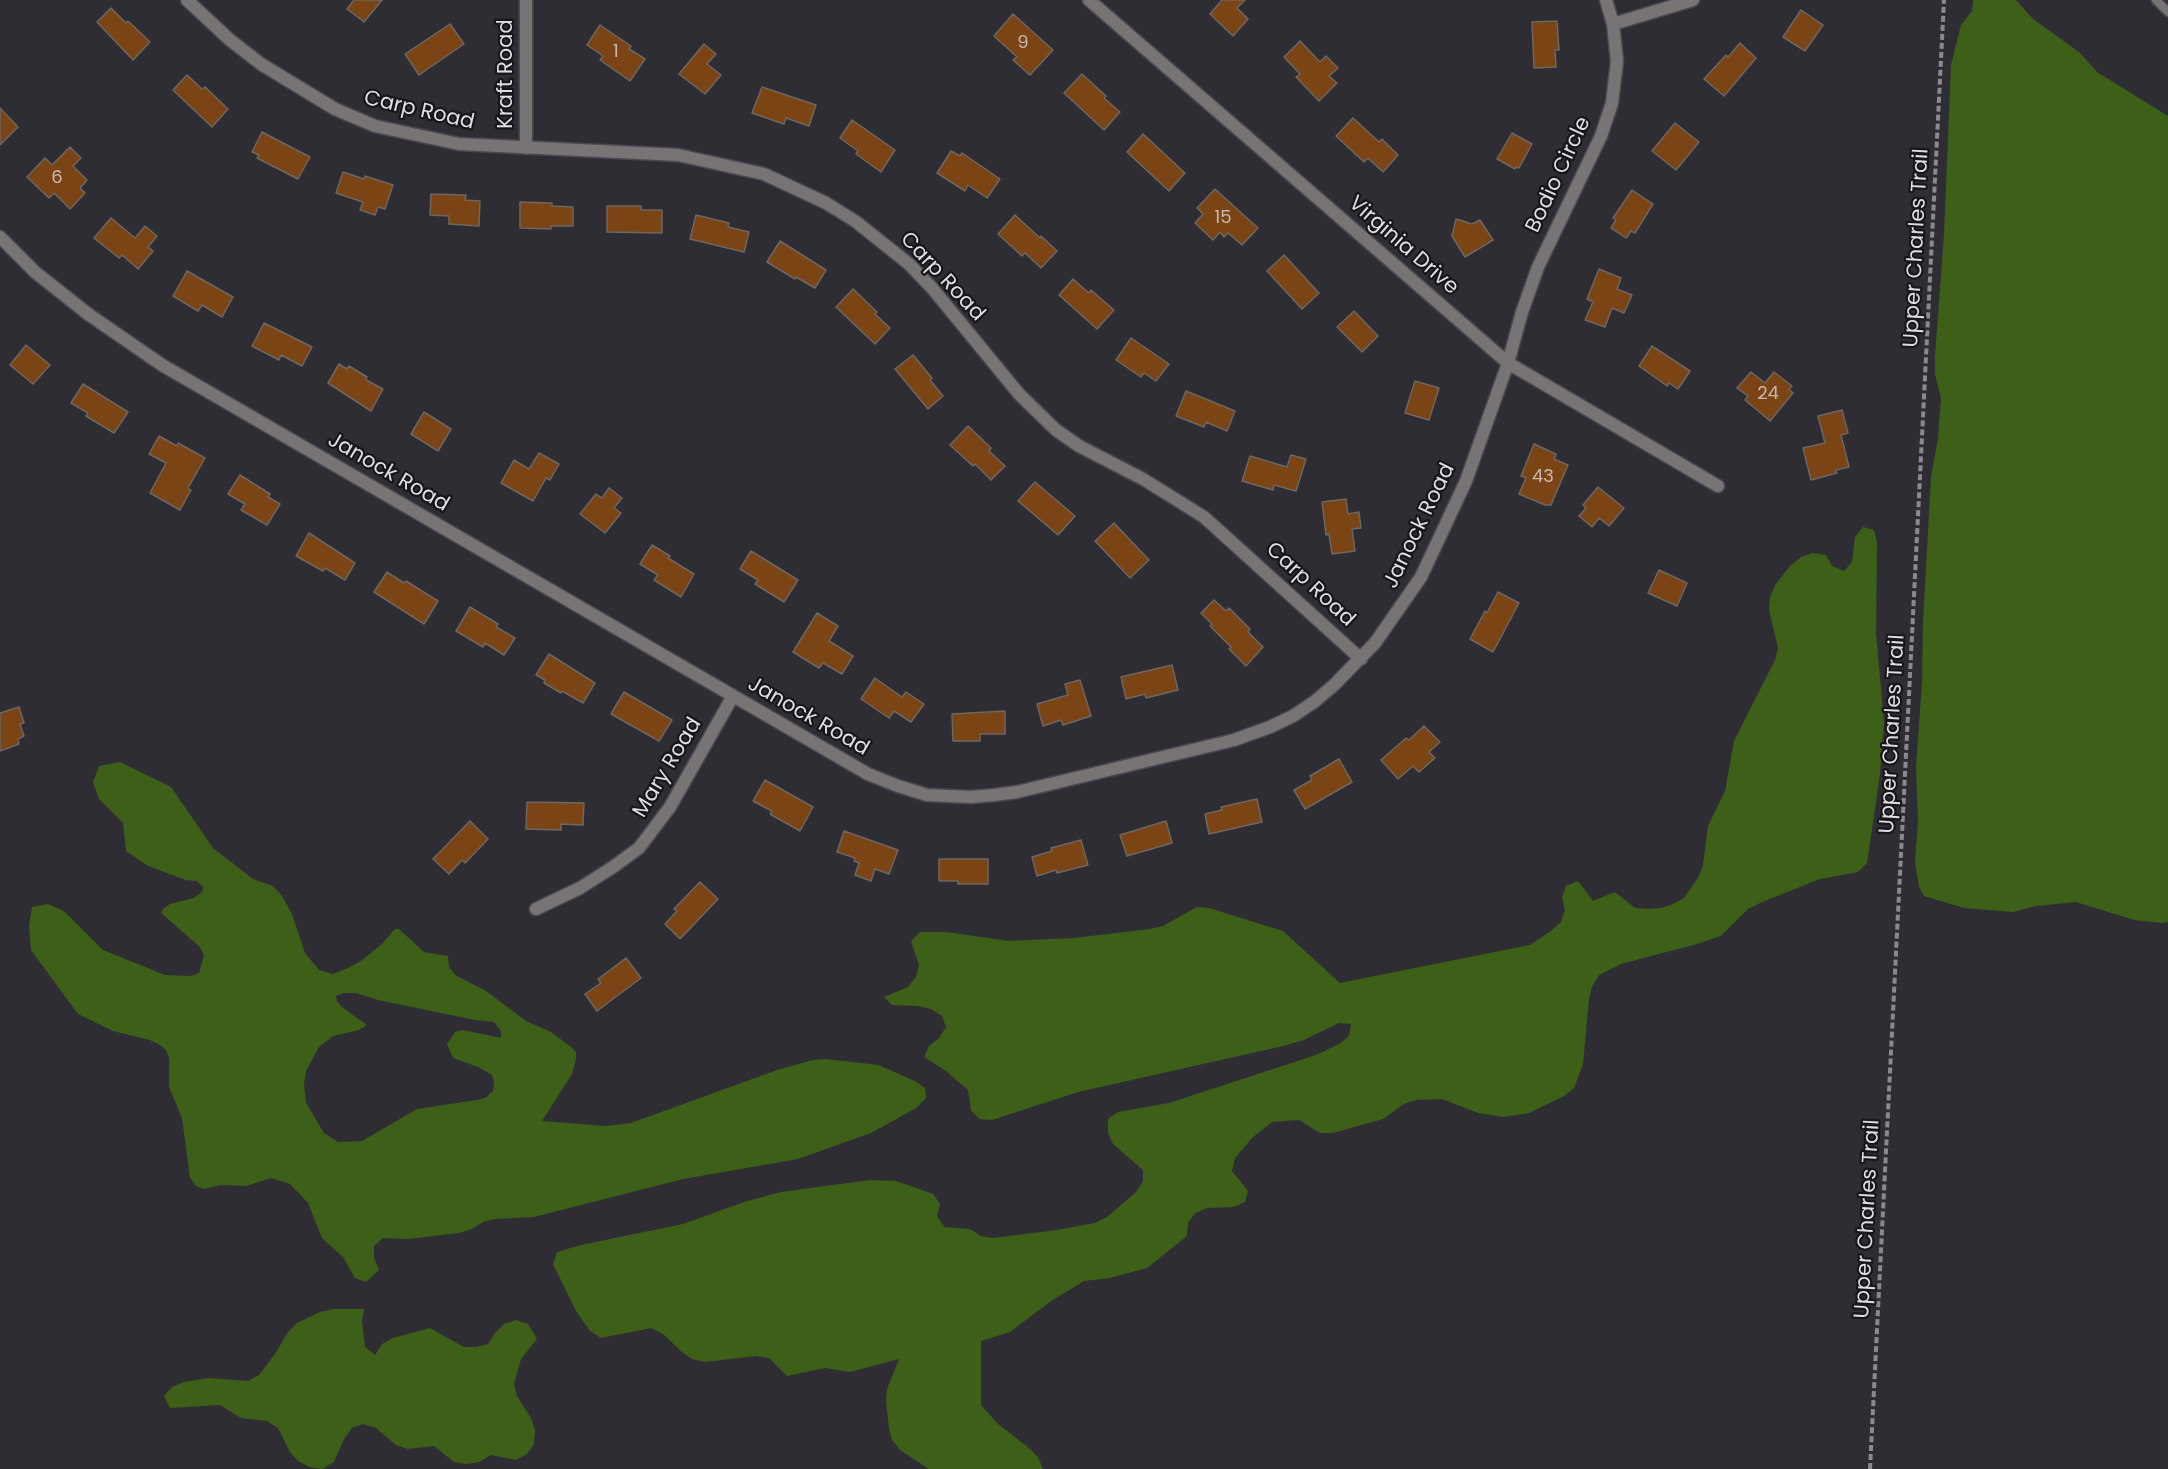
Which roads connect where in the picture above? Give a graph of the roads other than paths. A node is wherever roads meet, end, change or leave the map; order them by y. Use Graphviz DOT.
graph roads {
  1 [pos="187,0"];
  2 [pos="526,0"];
  3 [pos="1089,0"];
  4 [pos="1606,0"];
  5 [pos="1693,0"];
  6 [pos="2156,0"];
  7 [pos="2168,12"];
  8 [pos="1613,24"];
  9 [pos="526,148"];
  10 [pos="0,237"];
  11 [pos="1508,363"];
  12 [pos="1718,486"];
  13 [pos="1361,659"];
  14 [pos="733,696"];
  15 [pos="536,909"];
  1 -- 9 [label="street, Carp Road"];
  2 -- 9 [label="street, Kraft Road"];
  3 -- 11 [label="street, Virginia Drive"];
  4 -- 8 [label="street, Bodio Circle"];
  5 -- 8 [label="street"];
  6 -- 7 [label="lane"];
  8 -- 11 [label="street, Bodio Circle"];
  9 -- 13 [label="street, Carp Road"];
  10 -- 14 [label="street, Janock Road"];
  11 -- 12 [label="street, Virginia Drive"];
  11 -- 13 [label="street, Janock Road"];
  13 -- 14 [label="street, Janock Road"];
  14 -- 15 [label="street, Mary Road"];
}
